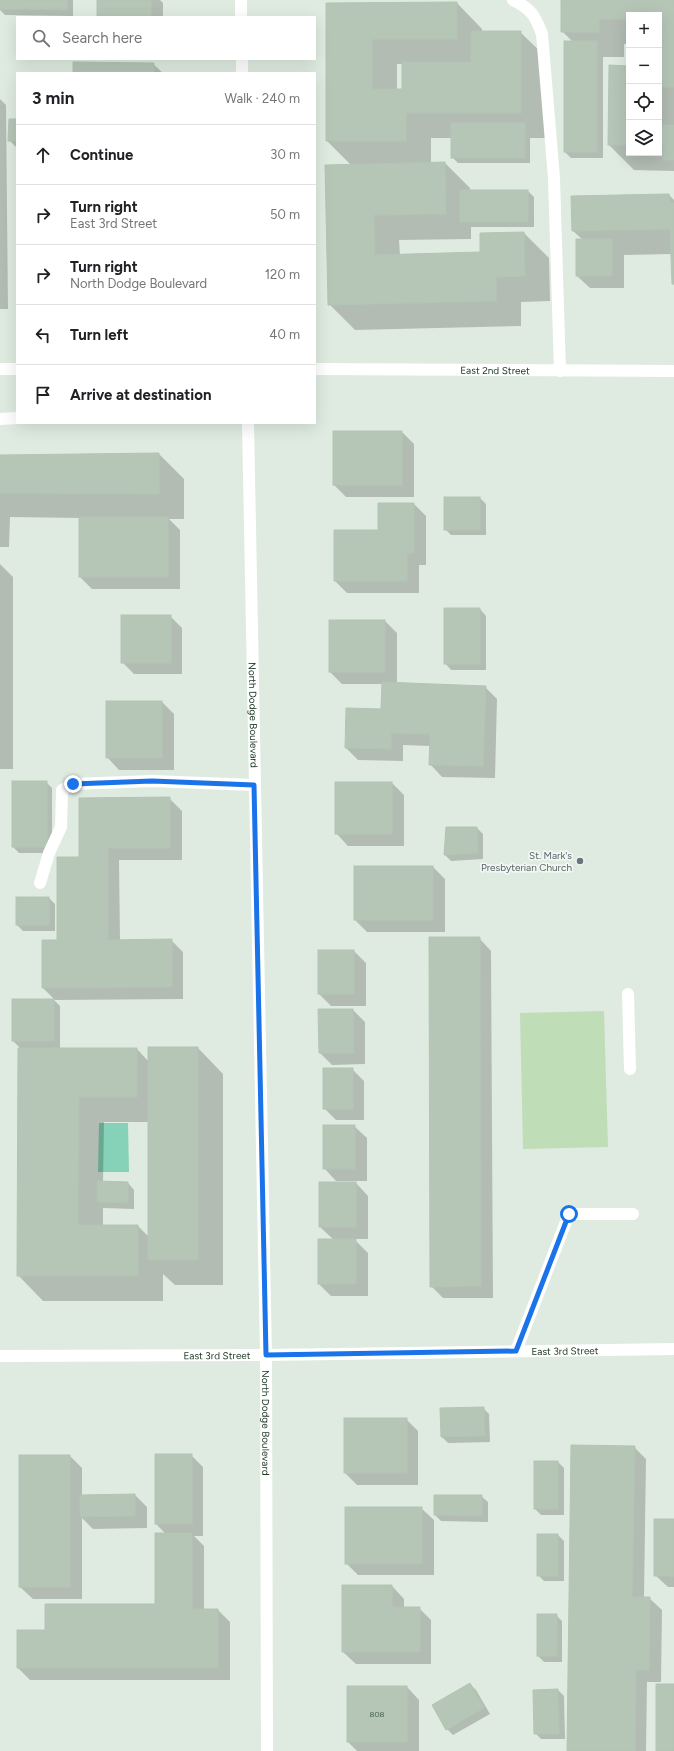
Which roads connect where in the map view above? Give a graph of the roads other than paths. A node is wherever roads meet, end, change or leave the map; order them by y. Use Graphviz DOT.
graph roads {
  1 [pos="241,0"];
  2 [pos="513,0"];
  3 [pos="241,16"];
  4 [pos="242,60"];
  5 [pos="242,72"];
  6 [pos="316,368"];
  7 [pos="0,369"];
  8 [pos="16,369"];
  9 [pos="560,371"];
  10 [pos="674,371"];
  11 [pos="16,418"];
  12 [pos="0,419"];
  13 [pos="248,424"];
  14 [pos="254,785"];
  15 [pos="40,883"];
  16 [pos="628,994"];
  17 [pos="630,1069"];
  18 [pos="633,1214"];
  19 [pos="674,1349"];
  20 [pos="516,1351"];
  21 [pos="266,1355"];
  22 [pos="0,1356"];
  23 [pos="267,1751"];
  1 -- 3 [label="street"];
  2 -- 9 [label="street"];
  4 -- 5 [label="street"];
  6 -- 9 [label="street, East 2nd Street"];
  7 -- 8 [label="street"];
  9 -- 10 [label="street, East 2nd Street"];
  11 -- 12 [label="street"];
  13 -- 14 [label="street, North Dodge Boulevard"];
  14 -- 15 [label="street"];
  14 -- 21 [label="street, North Dodge Boulevard"];
  16 -- 17 [label="street"];
  18 -- 20 [label="street"];
  19 -- 20 [label="street, East 3rd Street"];
  20 -- 21 [label="street, East 3rd Street"];
  21 -- 22 [label="street, East 3rd Street"];
  21 -- 23 [label="street, North Dodge Boulevard"];
}
